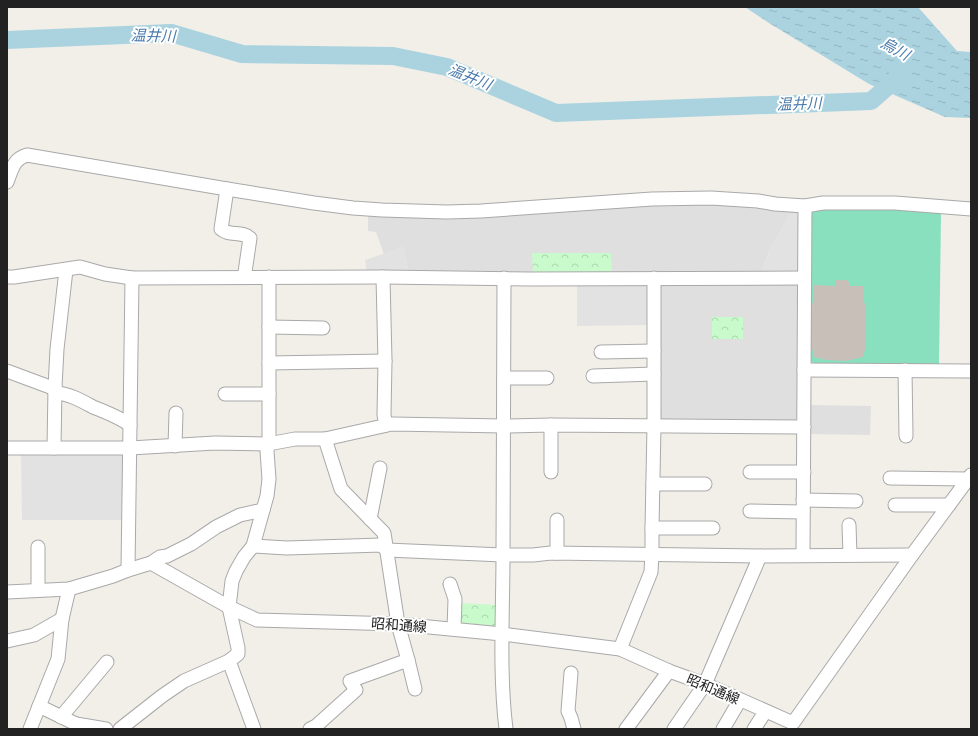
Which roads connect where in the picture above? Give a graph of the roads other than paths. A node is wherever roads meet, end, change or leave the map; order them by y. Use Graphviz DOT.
graph roads {
  1 [pos="7,182"];
  2 [pos="227,189"];
  3 [pos="805,206"];
  4 [pos="971,209"];
  5 [pos="66,270"];
  6 [pos="383,276"];
  7 [pos="7,277"];
  8 [pos="246,277"];
  9 [pos="269,277"];
  10 [pos="132,278"];
  11 [pos="504,278"];
  12 [pos="654,278"];
  13 [pos="804,278"];
  14 [pos="269,327"];
  15 [pos="322,328"];
  16 [pos="654,351"];
  17 [pos="601,352"];
  18 [pos="385,361"];
  19 [pos="269,362"];
  20 [pos="804,370"];
  21 [pos="905,370"];
  22 [pos="971,370"];
  23 [pos="7,371"];
  24 [pos="654,374"];
  25 [pos="593,376"];
  26 [pos="504,378"];
  27 [pos="547,378"];
  28 [pos="55,390"];
  29 [pos="225,394"];
  30 [pos="269,394"];
  31 [pos="176,413"];
  32 [pos="130,425"];
  33 [pos="386,425"];
  34 [pos="551,425"];
  35 [pos="504,426"];
  36 [pos="654,426"];
  37 [pos="804,427"];
  38 [pos="906,436"];
  39 [pos="325,438"];
  40 [pos="268,444"];
  41 [pos="175,446"];
  42 [pos="7,448"];
  43 [pos="54,448"];
  44 [pos="130,448"];
  45 [pos="380,468"];
  46 [pos="552,472"];
  47 [pos="750,472"];
  48 [pos="804,472"];
  49 [pos="969,477"];
  50 [pos="890,478"];
  51 [pos="653,484"];
  52 [pos="705,484"];
  53 [pos="856,501"];
  54 [pos="895,505"];
  55 [pos="949,505"];
  56 [pos="803,506"];
  57 [pos="264,510"];
  58 [pos="750,511"];
  59 [pos="370,519"];
  60 [pos="557,520"];
  61 [pos="849,525"];
  62 [pos="652,528"];
  63 [pos="713,528"];
  64 [pos="253,546"];
  65 [pos="38,547"];
  66 [pos="387,550"];
  67 [pos="557,553"];
  68 [pos="652,554"];
  69 [pos="504,555"];
  70 [pos="803,555"];
  71 [pos="850,555"];
  72 [pos="912,555"];
  73 [pos="760,556"];
  74 [pos="151,563"];
  75 [pos="128,570"];
  76 [pos="450,584"];
  77 [pos="69,589"];
  78 [pos="38,590"];
  79 [pos="7,592"];
  80 [pos="229,607"];
  81 [pos="62,619"];
  82 [pos="398,624"];
  83 [pos="454,629"];
  84 [pos="502,634"];
  85 [pos="7,641"];
  86 [pos="620,649"];
  87 [pos="408,660"];
  88 [pos="229,661"];
  89 [pos="107,662"];
  90 [pos="670,671"];
  91 [pos="571,673"];
  92 [pos="705,684"];
  93 [pos="415,689"];
  94 [pos="740,700"];
  95 [pos="39,706"];
  96 [pos="765,712"];
  97 [pos="61,717"];
  98 [pos="79,726"];
  99 [pos="316,728"];
  100 [pos="30,729"];
  101 [pos="106,729"];
  102 [pos="120,729"];
  103 [pos="254,729"];
  104 [pos="506,729"];
  105 [pos="574,729"];
  106 [pos="626,729"];
  107 [pos="674,729"];
  108 [pos="723,729"];
  109 [pos="754,729"];
  1 -- 2 [label="street"];
  2 -- 3 [label="street"];
  2 -- 8 [label="street"];
  3 -- 4 [label="street"];
  3 -- 13 [label="street"];
  5 -- 7 [label="street"];
  5 -- 10 [label="street"];
  5 -- 28 [label="street"];
  6 -- 9 [label="street"];
  6 -- 11 [label="street"];
  6 -- 18 [label="street"];
  8 -- 9 [label="street"];
  8 -- 10 [label="street"];
  9 -- 14 [label="street"];
  10 -- 32 [label="street"];
  11 -- 12 [label="street"];
  11 -- 26 [label="street"];
  12 -- 13 [label="street"];
  12 -- 16 [label="street"];
  13 -- 20 [label="street"];
  14 -- 15 [label="street"];
  14 -- 19 [label="street"];
  16 -- 17 [label="street"];
  16 -- 24 [label="street"];
  18 -- 19 [label="street"];
  18 -- 33 [label="street"];
  19 -- 30 [label="street"];
  20 -- 21 [label="street"];
  20 -- 37 [label="street"];
  21 -- 22 [label="street"];
  21 -- 38 [label="street"];
  23 -- 28 [label="street"];
  24 -- 25 [label="street"];
  24 -- 36 [label="street"];
  26 -- 27 [label="street"];
  26 -- 35 [label="street"];
  28 -- 32 [label="street"];
  28 -- 43 [label="street"];
  29 -- 30 [label="street"];
  30 -- 40 [label="street"];
  31 -- 41 [label="street"];
  32 -- 44 [label="street"];
  33 -- 35 [label="street"];
  33 -- 39 [label="street"];
  34 -- 35 [label="street"];
  34 -- 36 [label="street"];
  34 -- 46 [label="street"];
  35 -- 69 [label="street"];
  36 -- 37 [label="street"];
  36 -- 51 [label="street"];
  37 -- 48 [label="street"];
  39 -- 40 [label="street"];
  39 -- 59 [label="street"];
  40 -- 41 [label="street"];
  40 -- 57 [label="street"];
  41 -- 44 [label="street"];
  42 -- 43 [label="street"];
  43 -- 44 [label="street"];
  44 -- 75 [label="street"];
  45 -- 59 [label="street"];
  47 -- 48 [label="street"];
  48 -- 56 [label="street"];
  49 -- 50 [label="street"];
  49 -- 55 [label="street"];
  51 -- 52 [label="street"];
  51 -- 62 [label="street"];
  53 -- 56 [label="street"];
  54 -- 55 [label="street"];
  55 -- 72 [label="street"];
  56 -- 58 [label="street"];
  56 -- 70 [label="street"];
  57 -- 64 [label="street"];
  57 -- 74 [label="street"];
  59 -- 66 [label="street"];
  60 -- 67 [label="street"];
  61 -- 71 [label="street"];
  62 -- 63 [label="street"];
  62 -- 68 [label="street"];
  64 -- 66 [label="street"];
  64 -- 80 [label="street"];
  65 -- 78 [label="street"];
  66 -- 69 [label="street"];
  66 -- 82 [label="street"];
  67 -- 68 [label="street"];
  67 -- 69 [label="street"];
  68 -- 73 [label="street"];
  68 -- 86 [label="street"];
  69 -- 84 [label="street"];
  70 -- 71 [label="street"];
  70 -- 73 [label="street"];
  71 -- 72 [label="street"];
  72 -- 96 [label="street, 昭和通線"];
  73 -- 92 [label="street"];
  74 -- 75 [label="street"];
  74 -- 80 [label="street, 昭和通線"];
  75 -- 77 [label="street"];
  76 -- 83 [label="street"];
  77 -- 78 [label="street"];
  77 -- 81 [label="street"];
  78 -- 79 [label="street"];
  80 -- 82 [label="street, 昭和通線"];
  80 -- 88 [label="street"];
  81 -- 85 [label="street"];
  81 -- 95 [label="street"];
  82 -- 83 [label="street, 昭和通線"];
  82 -- 87 [label="street"];
  83 -- 84 [label="street, 昭和通線"];
  84 -- 86 [label="street, 昭和通線"];
  84 -- 104 [label="street"];
  86 -- 90 [label="street, 昭和通線"];
  87 -- 93 [label="street"];
  87 -- 99 [label="street"];
  88 -- 102 [label="street"];
  88 -- 103 [label="street"];
  89 -- 97 [label="street"];
  90 -- 92 [label="street, 昭和通線"];
  90 -- 106 [label="street"];
  91 -- 105 [label="street"];
  92 -- 94 [label="street, 昭和通線"];
  92 -- 107 [label="street"];
  94 -- 96 [label="street, 昭和通線"];
  94 -- 108 [label="street"];
  95 -- 97 [label="street"];
  95 -- 100 [label="street"];
  96 -- 109 [label="street"];
  97 -- 98 [label="street"];
  98 -- 101 [label="street"];
}
